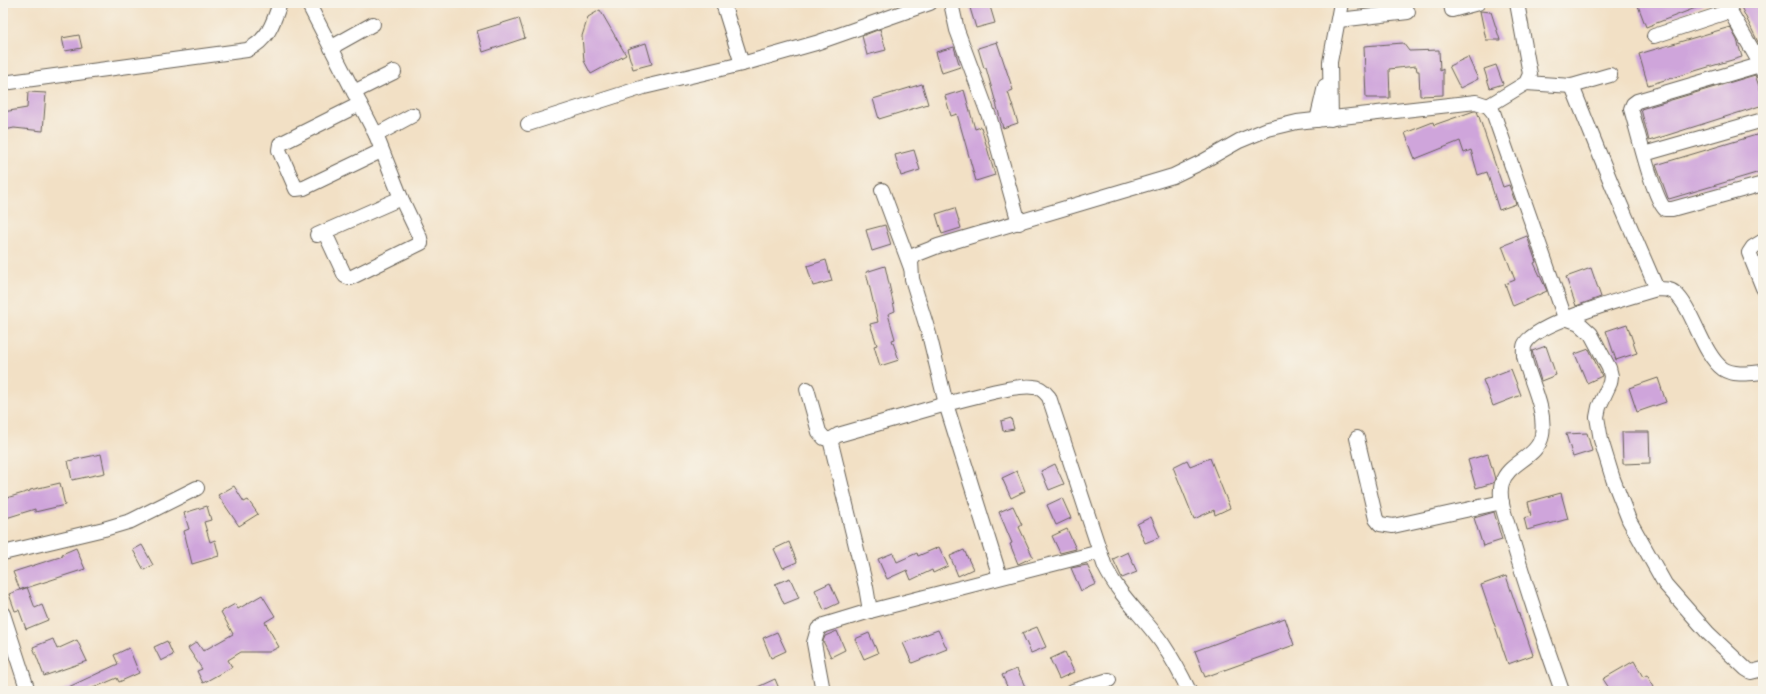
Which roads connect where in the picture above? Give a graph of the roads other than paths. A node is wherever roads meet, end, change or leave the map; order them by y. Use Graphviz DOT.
graph roads {
  1 [pos="280,3"];
  2 [pos="308,3"];
  3 [pos="723,3"];
  4 [pos="930,3"];
  5 [pos="951,3"];
  6 [pos="1341,3"];
  7 [pos="1451,3"];
  8 [pos="1478,3"];
  9 [pos="1516,3"];
  10 [pos="1728,7"];
  11 [pos="1391,8"];
  12 [pos="1408,12"];
  13 [pos="1338,20"];
  14 [pos="373,24"];
  15 [pos="1654,36"];
  16 [pos="332,47"];
  17 [pos="742,64"];
  18 [pos="1762,67"];
  19 [pos="394,72"];
  20 [pos="1610,75"];
  21 [pos="3,83"];
  22 [pos="1526,83"];
  23 [pos="1572,86"];
  24 [pos="357,98"];
  25 [pos="1488,106"];
  26 [pos="413,115"];
  27 [pos="1324,120"];
  28 [pos="1763,120"];
  29 [pos="528,124"];
  30 [pos="376,135"];
  31 [pos="381,151"];
  32 [pos="1644,154"];
  33 [pos="1763,184"];
  34 [pos="882,190"];
  35 [pos="401,198"];
  36 [pos="1019,223"];
  37 [pos="1763,241"];
  38 [pos="911,268"];
  39 [pos="1763,288"];
  40 [pos="1657,289"];
  41 [pos="1565,318"];
  42 [pos="1763,372"];
  43 [pos="807,389"];
  44 [pos="946,404"];
  45 [pos="1357,438"];
  46 [pos="832,440"];
  47 [pos="197,488"];
  48 [pos="1502,502"];
  49 [pos="1100,552"];
  50 [pos="3,553"];
  51 [pos="1000,577"];
  52 [pos="870,611"];
  53 [pos="3,614"];
  54 [pos="1763,669"];
  55 [pos="1109,680"];
  56 [pos="28,691"];
  57 [pos="823,691"];
  58 [pos="1073,691"];
  59 [pos="1189,691"];
  60 [pos="1562,691"];
  1 -- 21 [label="street"];
  2 -- 16 [label="street"];
  3 -- 17 [label="street"];
  4 -- 17 [label="street"];
  5 -- 36 [label="street"];
  6 -- 13 [label="street"];
  7 -- 8 [label="street"];
  9 -- 22 [label="street"];
  10 -- 15 [label="street"];
  10 -- 18 [label="street"];
  11 -- 12 [label="street"];
  11 -- 13 [label="street"];
  13 -- 27 [label="street"];
  14 -- 16 [label="street"];
  16 -- 24 [label="street"];
  17 -- 29 [label="street"];
  18 -- 32 [label="street"];
  19 -- 24 [label="street"];
  20 -- 23 [label="street"];
  22 -- 23 [label="street"];
  22 -- 25 [label="street"];
  23 -- 40 [label="street"];
  24 -- 30 [label="street"];
  24 -- 31 [label="street"];
  25 -- 27 [label="street"];
  25 -- 41 [label="street"];
  26 -- 30 [label="street"];
  27 -- 36 [label="street"];
  28 -- 32 [label="street"];
  30 -- 31 [label="street"];
  31 -- 35 [label="street"];
  32 -- 33 [label="street"];
  34 -- 38 [label="street"];
  35 -- 35 [label="street"];
  36 -- 38 [label="street"];
  37 -- 39 [label="street"];
  38 -- 44 [label="street"];
  40 -- 41 [label="street"];
  40 -- 42 [label="street"];
  41 -- 48 [label="street"];
  41 -- 54 [label="street"];
  43 -- 46 [label="street"];
  44 -- 46 [label="street"];
  44 -- 49 [label="street"];
  44 -- 51 [label="street"];
  45 -- 48 [label="street"];
  46 -- 52 [label="street"];
  47 -- 50 [label="street"];
  48 -- 60 [label="street"];
  49 -- 51 [label="street"];
  49 -- 59 [label="street"];
  51 -- 52 [label="street"];
  52 -- 57 [label="street"];
  53 -- 56 [label="street"];
  55 -- 58 [label="street"];
}
